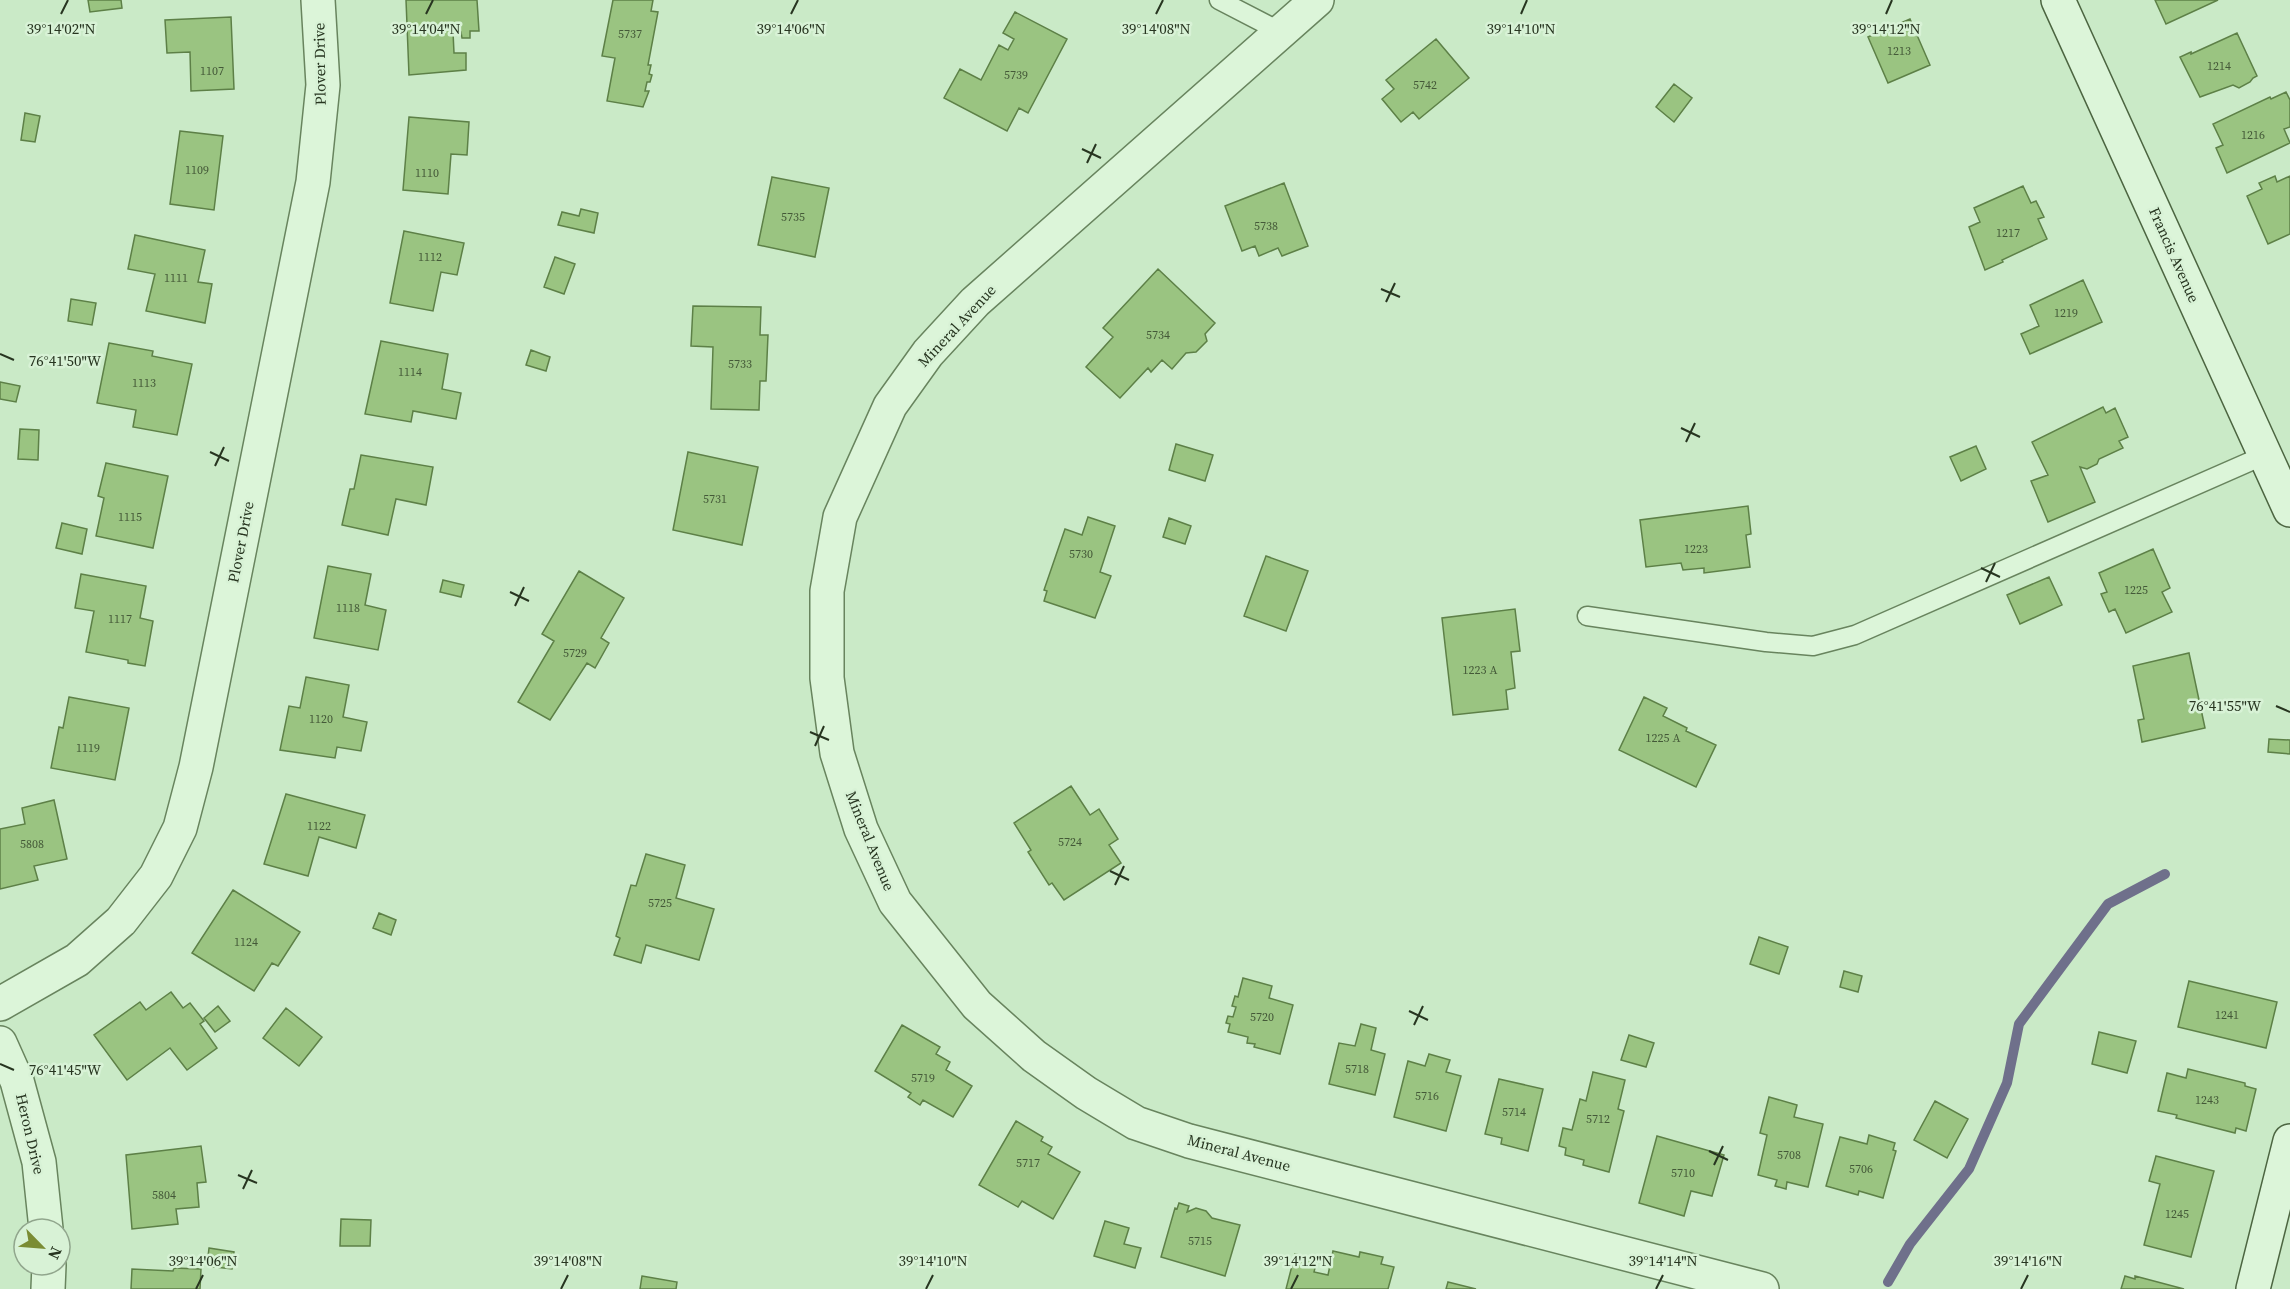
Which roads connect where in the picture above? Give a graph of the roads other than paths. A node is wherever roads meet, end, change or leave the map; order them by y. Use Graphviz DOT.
graph roads {
  1 [pos="318,0"];
  2 [pos="1219,0"];
  3 [pos="1317,0"];
  4 [pos="2058,0"];
  5 [pos="1281,32"];
  6 [pos="2265,455"];
  7 [pos="2290,510"];
  8 [pos="1587,616"];
  9 [pos="0,1004"];
  10 [pos="0,1043"];
  11 [pos="2290,1141"];
  12 [pos="45,1217"];
  13 [pos="1762,1289"];
  14 [pos="2253,1289"];
  1 -- 9 [label="street, Plover Drive"];
  2 -- 5 [label="lane"];
  3 -- 5 [label="street, Mineral Avenue"];
  4 -- 6 [label="street, Francis Avenue"];
  5 -- 13 [label="street, Mineral Avenue"];
  6 -- 7 [label="street, Francis Avenue"];
  6 -- 8 [label="lane"];
  10 -- 12 [label="street, Heron Drive"];
  11 -- 14 [label="street"];
}
